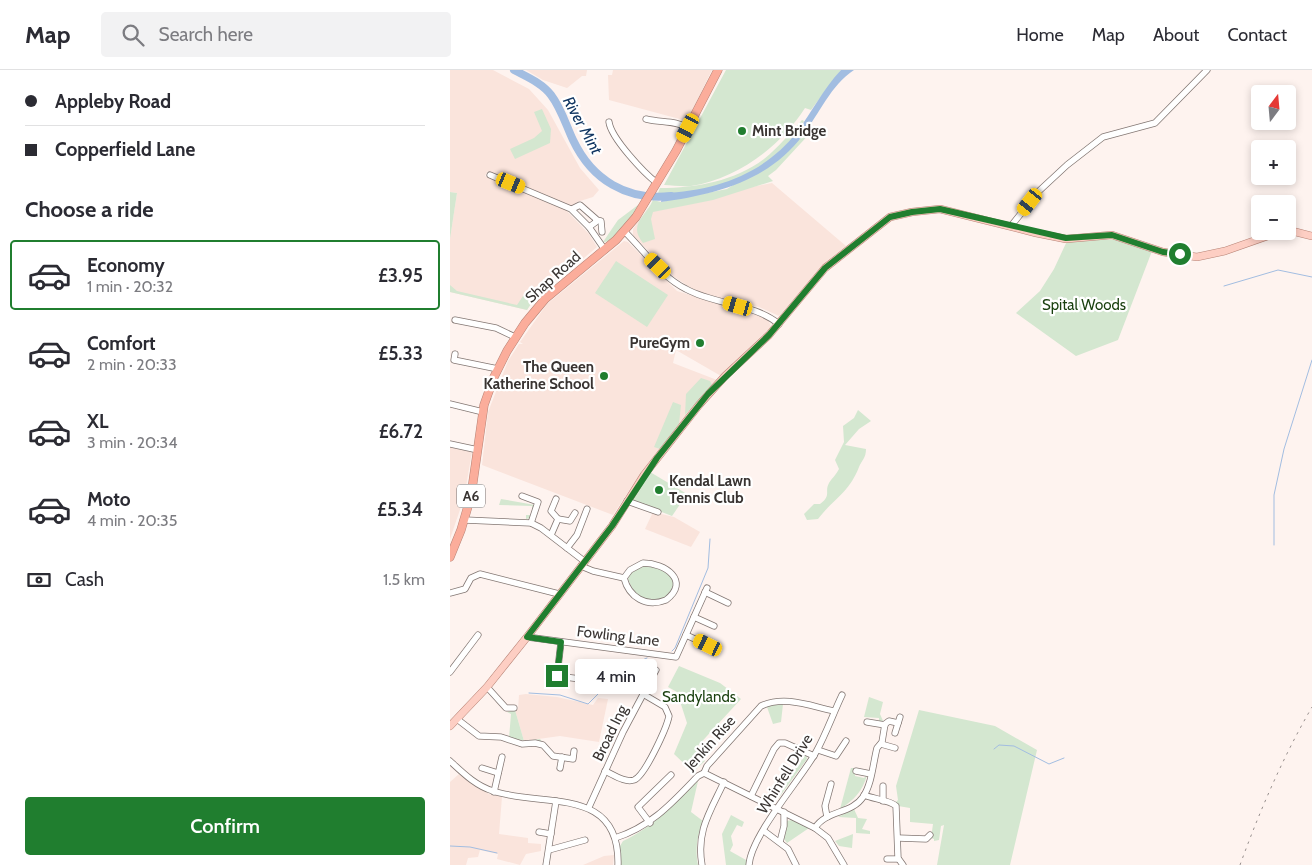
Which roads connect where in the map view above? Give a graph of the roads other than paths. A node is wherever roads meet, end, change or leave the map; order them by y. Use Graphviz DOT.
graph roads {
  1 [pos="718,70"];
  2 [pos="1207,70"];
  3 [pos="646,120"];
  4 [pos="609,122"];
  5 [pos="688,128"];
  6 [pos="490,175"];
  7 [pos="657,182"];
  8 [pos="572,210"];
  9 [pos="596,220"];
  10 [pos="1011,226"];
  11 [pos="589,228"];
  12 [pos="602,232"];
  13 [pos="624,232"];
  14 [pos="1312,236"];
  15 [pos="604,250"];
  16 [pos="455,320"];
  17 [pos="779,324"];
  18 [pos="515,337"];
  19 [pos="455,354"];
  20 [pos="498,369"];
  21 [pos="450,404"];
  22 [pos="483,412"];
  23 [pos="450,444"];
  24 [pos="478,450"];
  25 [pos="522,496"];
  26 [pos="556,499"];
  27 [pos="627,501"];
  28 [pos="587,509"];
  29 [pos="658,512"];
  30 [pos="575,513"];
  31 [pos="558,519"];
  32 [pos="465,520"];
  33 [pos="531,523"];
  34 [pos="551,535"];
  35 [pos="567,548"];
  36 [pos="450,557"];
  37 [pos="583,564"];
  38 [pos="624,578"];
  39 [pos="450,593"];
  40 [pos="559,594"];
  41 [pos="728,603"];
  42 [pos="694,617"];
  43 [pos="714,626"];
  44 [pos="478,635"];
  45 [pos="686,635"];
  46 [pos="527,637"];
  47 [pos="561,642"];
  48 [pos="708,645"];
  49 [pos="656,670"];
  50 [pos="450,672"];
  51 [pos="588,680"];
  52 [pos="487,687"];
  53 [pos="643,694"];
  54 [pos="842,695"];
  55 [pos="514,708"];
  56 [pos="834,712"];
  57 [pos="457,718"];
  58 [pos="867,722"];
  59 [pos="885,725"];
  60 [pos="450,726"];
  61 [pos="896,733"];
  62 [pos="846,741"];
  63 [pos="881,744"];
  64 [pos="895,748"];
  65 [pos="818,750"];
  66 [pos="574,752"];
  67 [pos="814,756"];
  68 [pos="502,757"];
  69 [pos="562,757"];
  70 [pos="450,761"];
  71 [pos="482,768"];
  72 [pos="560,768"];
  73 [pos="856,770"];
  74 [pos="605,771"];
  75 [pos="498,773"];
  76 [pos="704,773"];
  77 [pos="870,774"];
  78 [pos="671,775"];
  79 [pos="724,782"];
  80 [pos="831,784"];
  81 [pos="883,786"];
  82 [pos="494,792"];
  83 [pos="864,795"];
  84 [pos="751,796"];
  85 [pos="556,801"];
  86 [pos="883,801"];
  87 [pos="589,807"];
  88 [pos="777,809"];
  89 [pos="784,812"];
  90 [pos="827,817"];
  91 [pos="650,822"];
  92 [pos="815,828"];
  93 [pos="764,831"];
  94 [pos="539,832"];
  95 [pos="551,834"];
  96 [pos="615,838"];
  97 [pos="898,838"];
  98 [pos="585,840"];
  99 [pos="927,840"];
  100 [pos="780,842"];
  101 [pos="549,850"];
  102 [pos="887,859"];
  103 [pos="898,859"];
  104 [pos="546,865"];
  105 [pos="618,865"];
  106 [pos="702,865"];
  107 [pos="750,865"];
  108 [pos="796,865"];
  109 [pos="844,865"];
  110 [pos="903,865"];
  1 -- 5 [label="highway, Shap Road / A6"];
  2 -- 10 [label="street"];
  3 -- 5 [label="street"];
  4 -- 7 [label="street"];
  5 -- 7 [label="highway, Shap Road / A6"];
  6 -- 8 [label="street"];
  7 -- 13 [label="highway, Shap Road / A6"];
  8 -- 9 [label="street"];
  8 -- 11 [label="street"];
  9 -- 11 [label="street"];
  9 -- 12 [label="street"];
  10 -- 14 [label="main road"];
  10 -- 17 [label="main road"];
  11 -- 15 [label="street"];
  13 -- 15 [label="highway, Shap Road / A6"];
  13 -- 17 [label="street"];
  15 -- 18 [label="highway, Shap Road / A6"];
  16 -- 18 [label="street"];
  17 -- 27 [label="main road"];
  18 -- 20 [label="highway, Shap Road / A6"];
  19 -- 20 [label="street"];
  20 -- 22 [label="highway, Shap Road / A6"];
  21 -- 22 [label="street"];
  22 -- 24 [label="highway, Shap Road / A6"];
  23 -- 24 [label="street"];
  24 -- 32 [label="highway, Shap Road / A6"];
  25 -- 33 [label="street"];
  26 -- 31 [label="street"];
  27 -- 29 [label="street"];
  27 -- 37 [label="main road"];
  28 -- 35 [label="street"];
  30 -- 31 [label="street"];
  31 -- 34 [label="street"];
  32 -- 33 [label="street"];
  32 -- 36 [label="highway, Shap Road / A6"];
  33 -- 34 [label="street"];
  34 -- 35 [label="street"];
  35 -- 37 [label="street"];
  37 -- 38 [label="street"];
  37 -- 40 [label="main road"];
  38 -- 38 [label="street"];
  39 -- 40 [label="street"];
  40 -- 46 [label="main road"];
  41 -- 42 [label="street"];
  42 -- 43 [label="street"];
  42 -- 45 [label="street"];
  44 -- 50 [label="street"];
  45 -- 47 [label="street, Fowling Lane"];
  45 -- 48 [label="street"];
  46 -- 47 [label="street, Fowling Lane"];
  46 -- 52 [label="main road"];
  47 -- 51 [label="street"];
  49 -- 53 [label="street, Broad Ing"];
  52 -- 55 [label="street"];
  52 -- 57 [label="main road"];
  53 -- 74 [label="street, Broad Ing"];
  53 -- 74 [label="street"];
  54 -- 56 [label="street, Whinfell Drive"];
  56 -- 65 [label="street, Whinfell Drive"];
  56 -- 76 [label="street, Jenkin Rise"];
  57 -- 60 [label="main road"];
  57 -- 69 [label="street"];
  58 -- 59 [label="street"];
  59 -- 61 [label="street"];
  59 -- 63 [label="street"];
  62 -- 65 [label="street"];
  63 -- 64 [label="street"];
  63 -- 77 [label="street"];
  65 -- 67 [label="street, Whinfell Drive"];
  66 -- 69 [label="street"];
  67 -- 84 [label="street"];
  67 -- 88 [label="street, Whinfell Drive"];
  68 -- 75 [label="street"];
  69 -- 72 [label="street"];
  70 -- 82 [label="street"];
  71 -- 75 [label="street"];
  73 -- 77 [label="street"];
  74 -- 87 [label="street, Broad Ing"];
  75 -- 82 [label="street"];
  76 -- 79 [label="street"];
  76 -- 91 [label="street, Jenkin Rise"];
  77 -- 83 [label="street"];
  78 -- 91 [label="street"];
  79 -- 84 [label="street"];
  79 -- 106 [label="street"];
  80 -- 90 [label="street"];
  81 -- 86 [label="street"];
  82 -- 85 [label="street"];
  83 -- 86 [label="street"];
  83 -- 90 [label="street"];
  84 -- 88 [label="street"];
  85 -- 87 [label="street"];
  85 -- 95 [label="street"];
  86 -- 97 [label="street"];
  87 -- 96 [label="street"];
  88 -- 89 [label="street"];
  88 -- 93 [label="street, Whinfell Drive"];
  89 -- 92 [label="street"];
  89 -- 100 [label="street"];
  90 -- 92 [label="street"];
  91 -- 96 [label="street, Jenkin Rise"];
  92 -- 109 [label="street"];
  93 -- 100 [label="street"];
  93 -- 107 [label="street, Whinfell Drive"];
  94 -- 95 [label="street"];
  95 -- 101 [label="street"];
  96 -- 105 [label="street"];
  97 -- 99 [label="street"];
  97 -- 103 [label="street"];
  98 -- 101 [label="street"];
  100 -- 108 [label="street"];
  101 -- 104 [label="street"];
  102 -- 103 [label="street"];
  103 -- 110 [label="street"];
}
